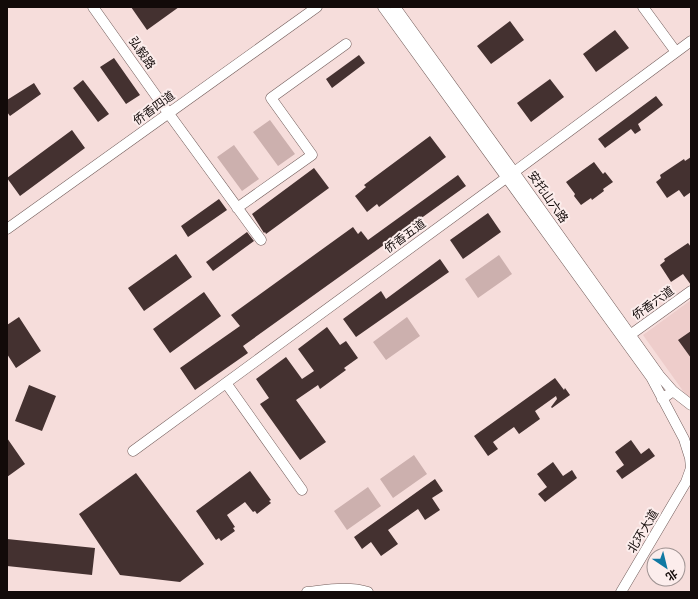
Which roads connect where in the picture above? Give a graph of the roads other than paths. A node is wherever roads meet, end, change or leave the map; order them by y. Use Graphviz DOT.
graph roads {
  1 [pos="93,7"];
  2 [pos="317,7"];
  3 [pos="383,7"];
  4 [pos="394,7"];
  5 [pos="643,7"];
  6 [pos="691,41"];
  7 [pos="346,44"];
  8 [pos="676,52"];
  9 [pos="168,114"];
  10 [pos="510,175"];
  11 [pos="237,208"];
  12 [pos="7,229"];
  13 [pos="261,240"];
  14 [pos="691,291"];
  15 [pos="630,335"];
  16 [pos="226,383"];
  17 [pos="673,391"];
  18 [pos="662,399"];
  19 [pos="691,405"];
  20 [pos="133,450"];
  21 [pos="686,482"];
  22 [pos="302,490"];
  23 [pos="307,592"];
  24 [pos="368,592"];
  25 [pos="621,592"];
  1 -- 9 [label="street, 弘毅路"];
  2 -- 9 [label="street, 侨香四道"];
  3 -- 10 [label="street, 安托山六路"];
  4 -- 10 [label="street, 安托山六路"];
  5 -- 8 [label="street"];
  6 -- 8 [label="street, 侨香五道"];
  7 -- 11 [label="street"];
  8 -- 10 [label="street, 侨香五道"];
  9 -- 11 [label="street, 弘毅路"];
  9 -- 12 [label="street, 侨香四道"];
  10 -- 15 [label="street, 安托山六路"];
  10 -- 16 [label="street, 侨香五道"];
  10 -- 18 [label="street, 安托山六路"];
  11 -- 13 [label="street, 弘毅路"];
  14 -- 15 [label="street, 侨香六道"];
  15 -- 17 [label="street, 安托山六路"];
  16 -- 20 [label="street, 侨香五道"];
  16 -- 22 [label="street"];
  17 -- 18 [label="street"];
  17 -- 19 [label="street, 安托山六路"];
  18 -- 21 [label="street, 安托山六路"];
  21 -- 25 [label="street, 北环大道"];
  23 -- 24 [label="street"];
}
